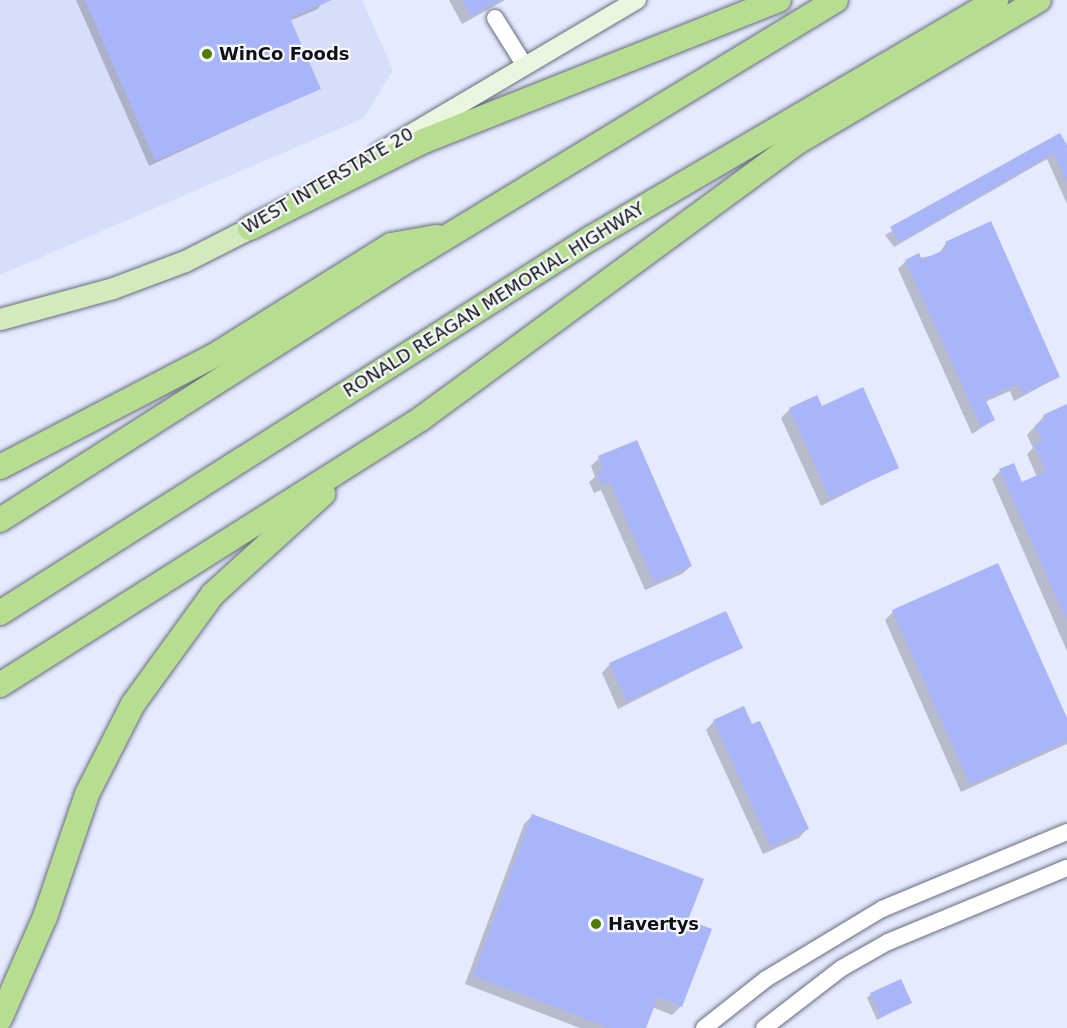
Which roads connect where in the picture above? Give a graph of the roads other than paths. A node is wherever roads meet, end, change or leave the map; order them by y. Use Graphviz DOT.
graph roads {
  1 [pos="637,0"];
  2 [pos="779,0"];
  3 [pos="836,0"];
  4 [pos="996,0"];
  5 [pos="1039,0"];
  6 [pos="495,18"];
  7 [pos="525,66"];
  8 [pos="250,228"];
  9 [pos="451,234"];
  10 [pos="0,319"];
  11 [pos="422,418"];
  12 [pos="0,467"];
  13 [pos="0,520"];
  14 [pos="0,613"];
  15 [pos="0,685"];
  16 [pos="1067,832"];
  17 [pos="1067,868"];
  18 [pos="0,1019"];
  19 [pos="704,1028"];
  20 [pos="764,1028"];
  1 -- 7 [label="main road, WEST INTERSTATE 20"];
  2 -- 8 [label="highway"];
  3 -- 9 [label="highway"];
  4 -- 14 [label="highway, RONALD REAGAN MEMORIAL HIGHWAY"];
  5 -- 11 [label="highway"];
  6 -- 7 [label="street"];
  7 -- 8 [label="main road, WEST INTERSTATE 20"];
  8 -- 10 [label="main road, WEST INTERSTATE 20"];
  9 -- 12 [label="highway"];
  9 -- 13 [label="highway"];
  11 -- 15 [label="highway"];
  11 -- 18 [label="highway"];
  16 -- 19 [label="street"];
  17 -- 20 [label="street"];
}
